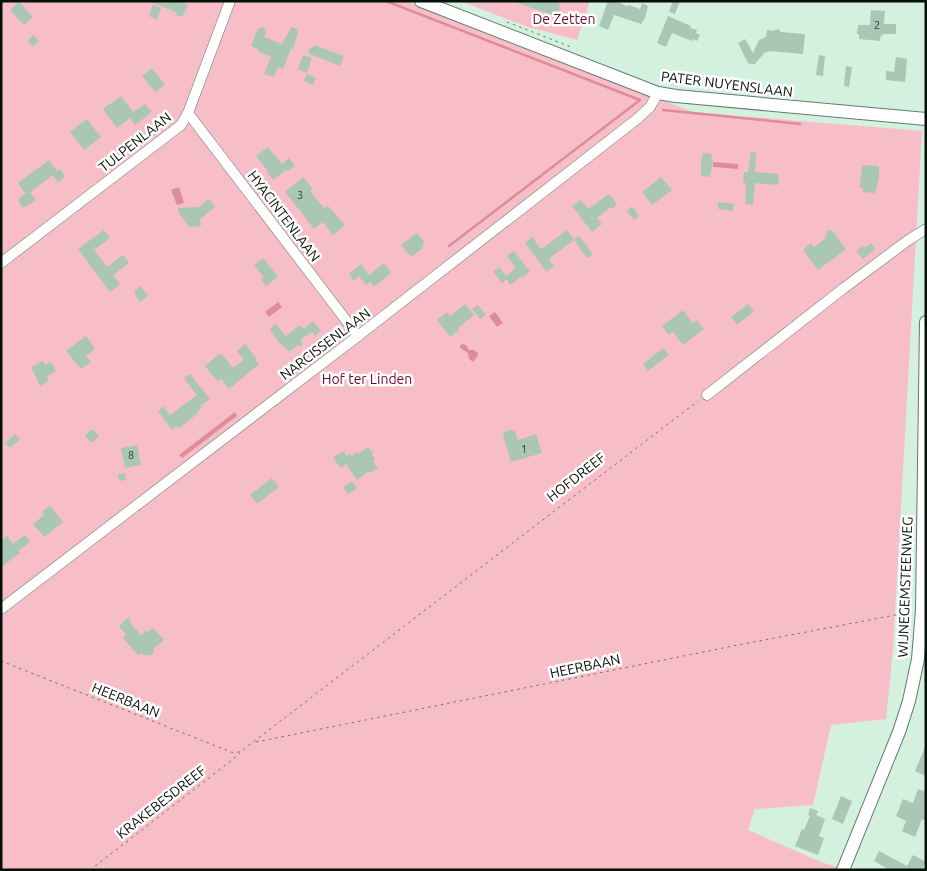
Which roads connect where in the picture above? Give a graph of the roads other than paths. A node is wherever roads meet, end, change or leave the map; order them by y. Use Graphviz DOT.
graph roads {
  1 [pos="230,1"];
  2 [pos="420,1"];
  3 [pos="658,93"];
  4 [pos="188,113"];
  5 [pos="926,120"];
  6 [pos="926,229"];
  7 [pos="1,263"];
  8 [pos="926,322"];
  9 [pos="358,336"];
  10 [pos="707,395"];
  11 [pos="1,609"];
  12 [pos="843,870"];
  1 -- 4 [label="street, TULPENLAAN"];
  2 -- 3 [label="street, PATER NUYENSLAAN"];
  3 -- 5 [label="street, PATER NUYENSLAAN"];
  3 -- 9 [label="street, NARCISSENLAAN"];
  4 -- 7 [label="street, TULPENLAAN"];
  4 -- 9 [label="street, HYACINTENLAAN"];
  6 -- 10 [label="street"];
  8 -- 12 [label="street, WIJNEGEMSTEENWEG"];
  9 -- 11 [label="street, NARCISSENLAAN"];
}
